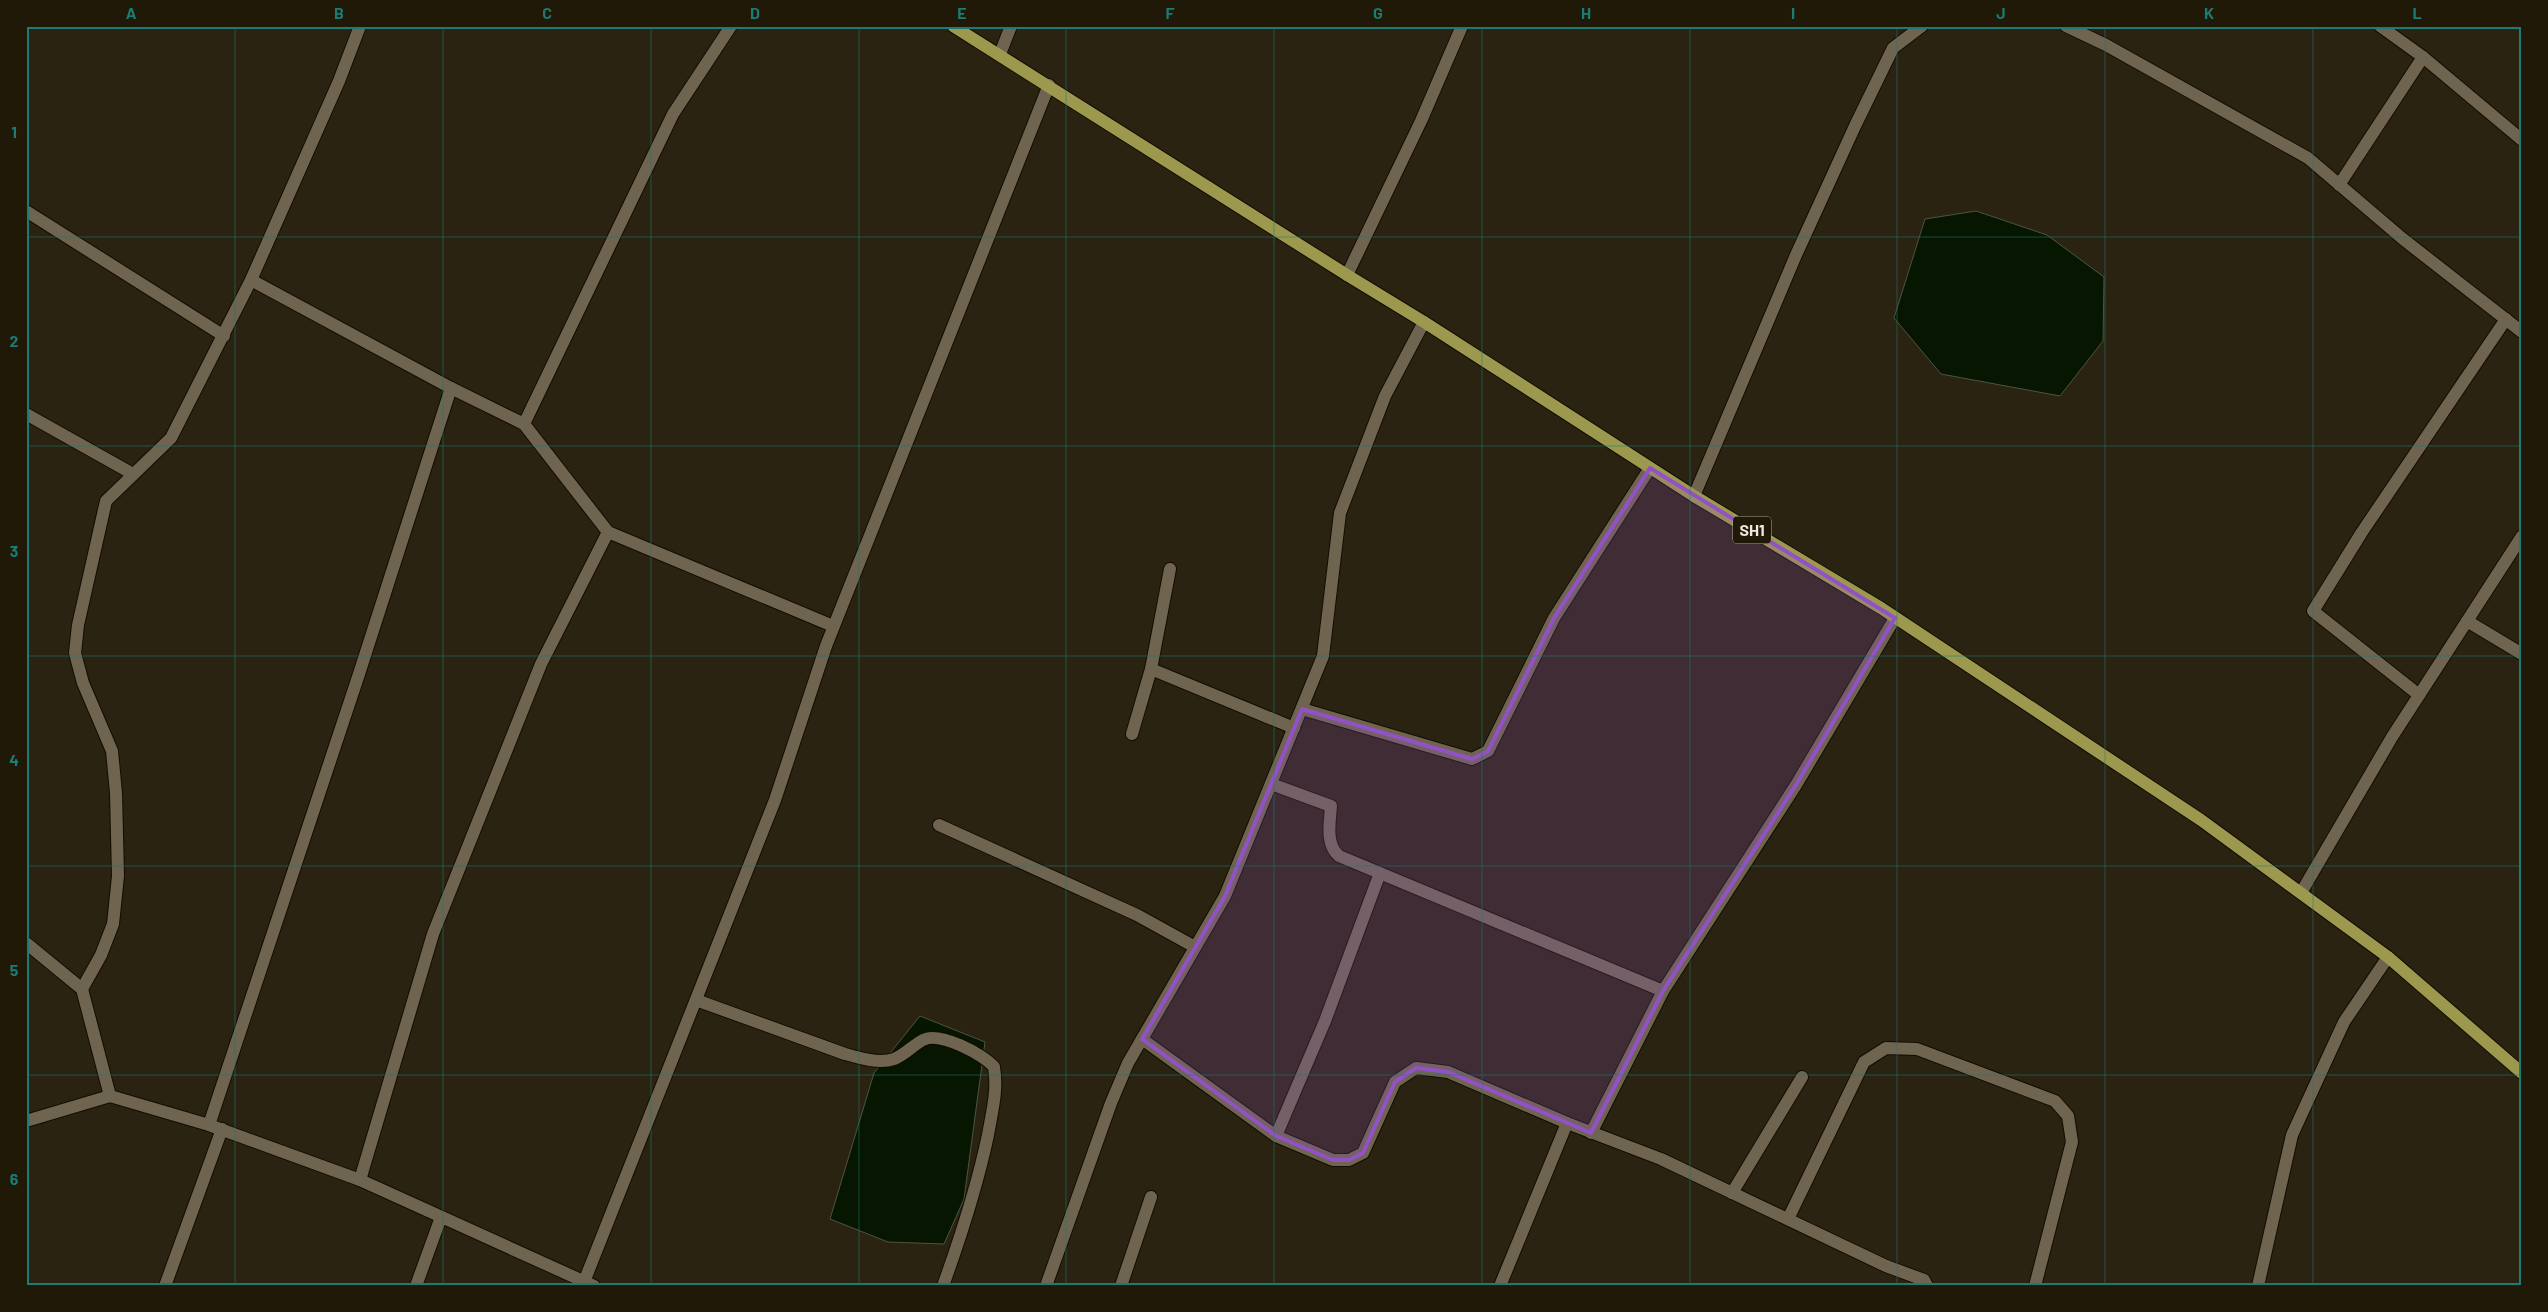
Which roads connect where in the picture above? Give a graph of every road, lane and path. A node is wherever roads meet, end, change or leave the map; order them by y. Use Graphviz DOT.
graph roads {
  1 [pos="360,26"];
  2 [pos="731,26"];
  3 [pos="953,26"];
  4 [pos="1011,26"];
  5 [pos="1462,26"];
  6 [pos="1922,26"];
  7 [pos="2066,26"];
  8 [pos="2380,26"];
  9 [pos="1000,54"];
  10 [pos="2423,57"];
  11 [pos="1049,85"];
  12 [pos="2522,140"];
  13 [pos="2339,185"];
  14 [pos="26,211"];
  15 [pos="1347,275"];
  16 [pos="251,280"];
  17 [pos="2506,319"];
  18 [pos="1424,322"];
  19 [pos="2522,332"];
  20 [pos="224,336"];
  21 [pos="451,388"];
  22 [pos="26,414"];
  23 [pos="524,424"];
  24 [pos="1650,468"];
  25 [pos="133,474"];
  26 [pos="1694,496"];
  27 [pos="608,532"];
  28 [pos="2522,536"];
  29 [pos="1170,569"];
  30 [pos="1895,618"];
  31 [pos="2467,621"];
  32 [pos="833,626"];
  33 [pos="2522,654"];
  34 [pos="1151,669"];
  35 [pos="2419,695"];
  36 [pos="1302,709"];
  37 [pos="1294,728"];
  38 [pos="1132,734"];
  39 [pos="1271,784"];
  40 [pos="940,825"];
  41 [pos="1380,873"];
  42 [pos="2302,891"];
  43 [pos="26,943"];
  44 [pos="1195,947"];
  45 [pos="2388,957"];
  46 [pos="82,990"];
  47 [pos="1662,992"];
  48 [pos="696,1000"];
  49 [pos="1142,1039"];
  50 [pos="2522,1073"];
  51 [pos="1802,1077"];
  52 [pos="110,1096"];
  53 [pos="26,1121"];
  54 [pos="1567,1123"];
  55 [pos="209,1125"];
  56 [pos="222,1129"];
  57 [pos="1591,1133"];
  58 [pos="1276,1136"];
  59 [pos="360,1180"];
  60 [pos="1732,1193"];
  61 [pos="1151,1197"];
  62 [pos="441,1217"];
  63 [pos="1788,1219"];
  64 [pos="589,1284"];
  65 [pos="165,1286"];
  66 [pos="416,1286"];
  67 [pos="943,1286"];
  68 [pos="1046,1286"];
  69 [pos="1121,1286"];
  70 [pos="1500,1286"];
  71 [pos="1927,1286"];
  72 [pos="2034,1286"];
  73 [pos="2258,1286"];
  1 -- 16 [label="street"];
  2 -- 23 [label="street"];
  3 -- 9 [label="main road, SH1"];
  4 -- 9 [label="street"];
  5 -- 15 [label="street"];
  6 -- 26 [label="street"];
  7 -- 13 [label="street"];
  8 -- 10 [label="street"];
  9 -- 11 [label="main road, SH1"];
  10 -- 12 [label="street"];
  10 -- 13 [label="street"];
  11 -- 15 [label="main road, SH1"];
  11 -- 32 [label="street"];
  13 -- 17 [label="street"];
  14 -- 20 [label="street"];
  15 -- 18 [label="main road, SH1"];
  16 -- 20 [label="street"];
  16 -- 21 [label="street"];
  17 -- 19 [label="street"];
  17 -- 35 [label="street"];
  18 -- 24 [label="main road, SH1"];
  18 -- 36 [label="street"];
  20 -- 25 [label="street"];
  21 -- 23 [label="street"];
  21 -- 55 [label="street"];
  22 -- 25 [label="street"];
  23 -- 27 [label="street"];
  24 -- 26 [label="main road, SH1"];
  24 -- 36 [label="street"];
  25 -- 46 [label="street"];
  26 -- 30 [label="main road, SH1"];
  27 -- 32 [label="street"];
  27 -- 59 [label="street"];
  28 -- 31 [label="street"];
  29 -- 34 [label="street"];
  30 -- 42 [label="main road, SH1"];
  30 -- 47 [label="street"];
  31 -- 33 [label="street"];
  31 -- 35 [label="street"];
  32 -- 48 [label="street"];
  34 -- 37 [label="street"];
  34 -- 38 [label="street"];
  35 -- 42 [label="street"];
  36 -- 37 [label="street"];
  37 -- 39 [label="street"];
  39 -- 41 [label="street"];
  39 -- 44 [label="street"];
  40 -- 44 [label="street"];
  41 -- 47 [label="street"];
  41 -- 58 [label="street"];
  42 -- 45 [label="main road, SH1"];
  43 -- 46 [label="street"];
  44 -- 49 [label="street"];
  45 -- 50 [label="main road, SH1"];
  45 -- 73 [label="street"];
  46 -- 52 [label="street"];
  47 -- 57 [label="street"];
  48 -- 64 [label="street"];
  48 -- 67 [label="street"];
  49 -- 58 [label="street"];
  49 -- 68 [label="street"];
  51 -- 60 [label="street"];
  52 -- 53 [label="street"];
  52 -- 55 [label="street"];
  54 -- 57 [label="street"];
  54 -- 58 [label="street"];
  54 -- 70 [label="street"];
  55 -- 56 [label="street"];
  56 -- 59 [label="street"];
  56 -- 65 [label="street"];
  57 -- 60 [label="street"];
  59 -- 62 [label="street"];
  60 -- 63 [label="street"];
  61 -- 69 [label="street"];
  62 -- 64 [label="street"];
  62 -- 66 [label="street"];
  63 -- 71 [label="street"];
  63 -- 72 [label="street"];
}
